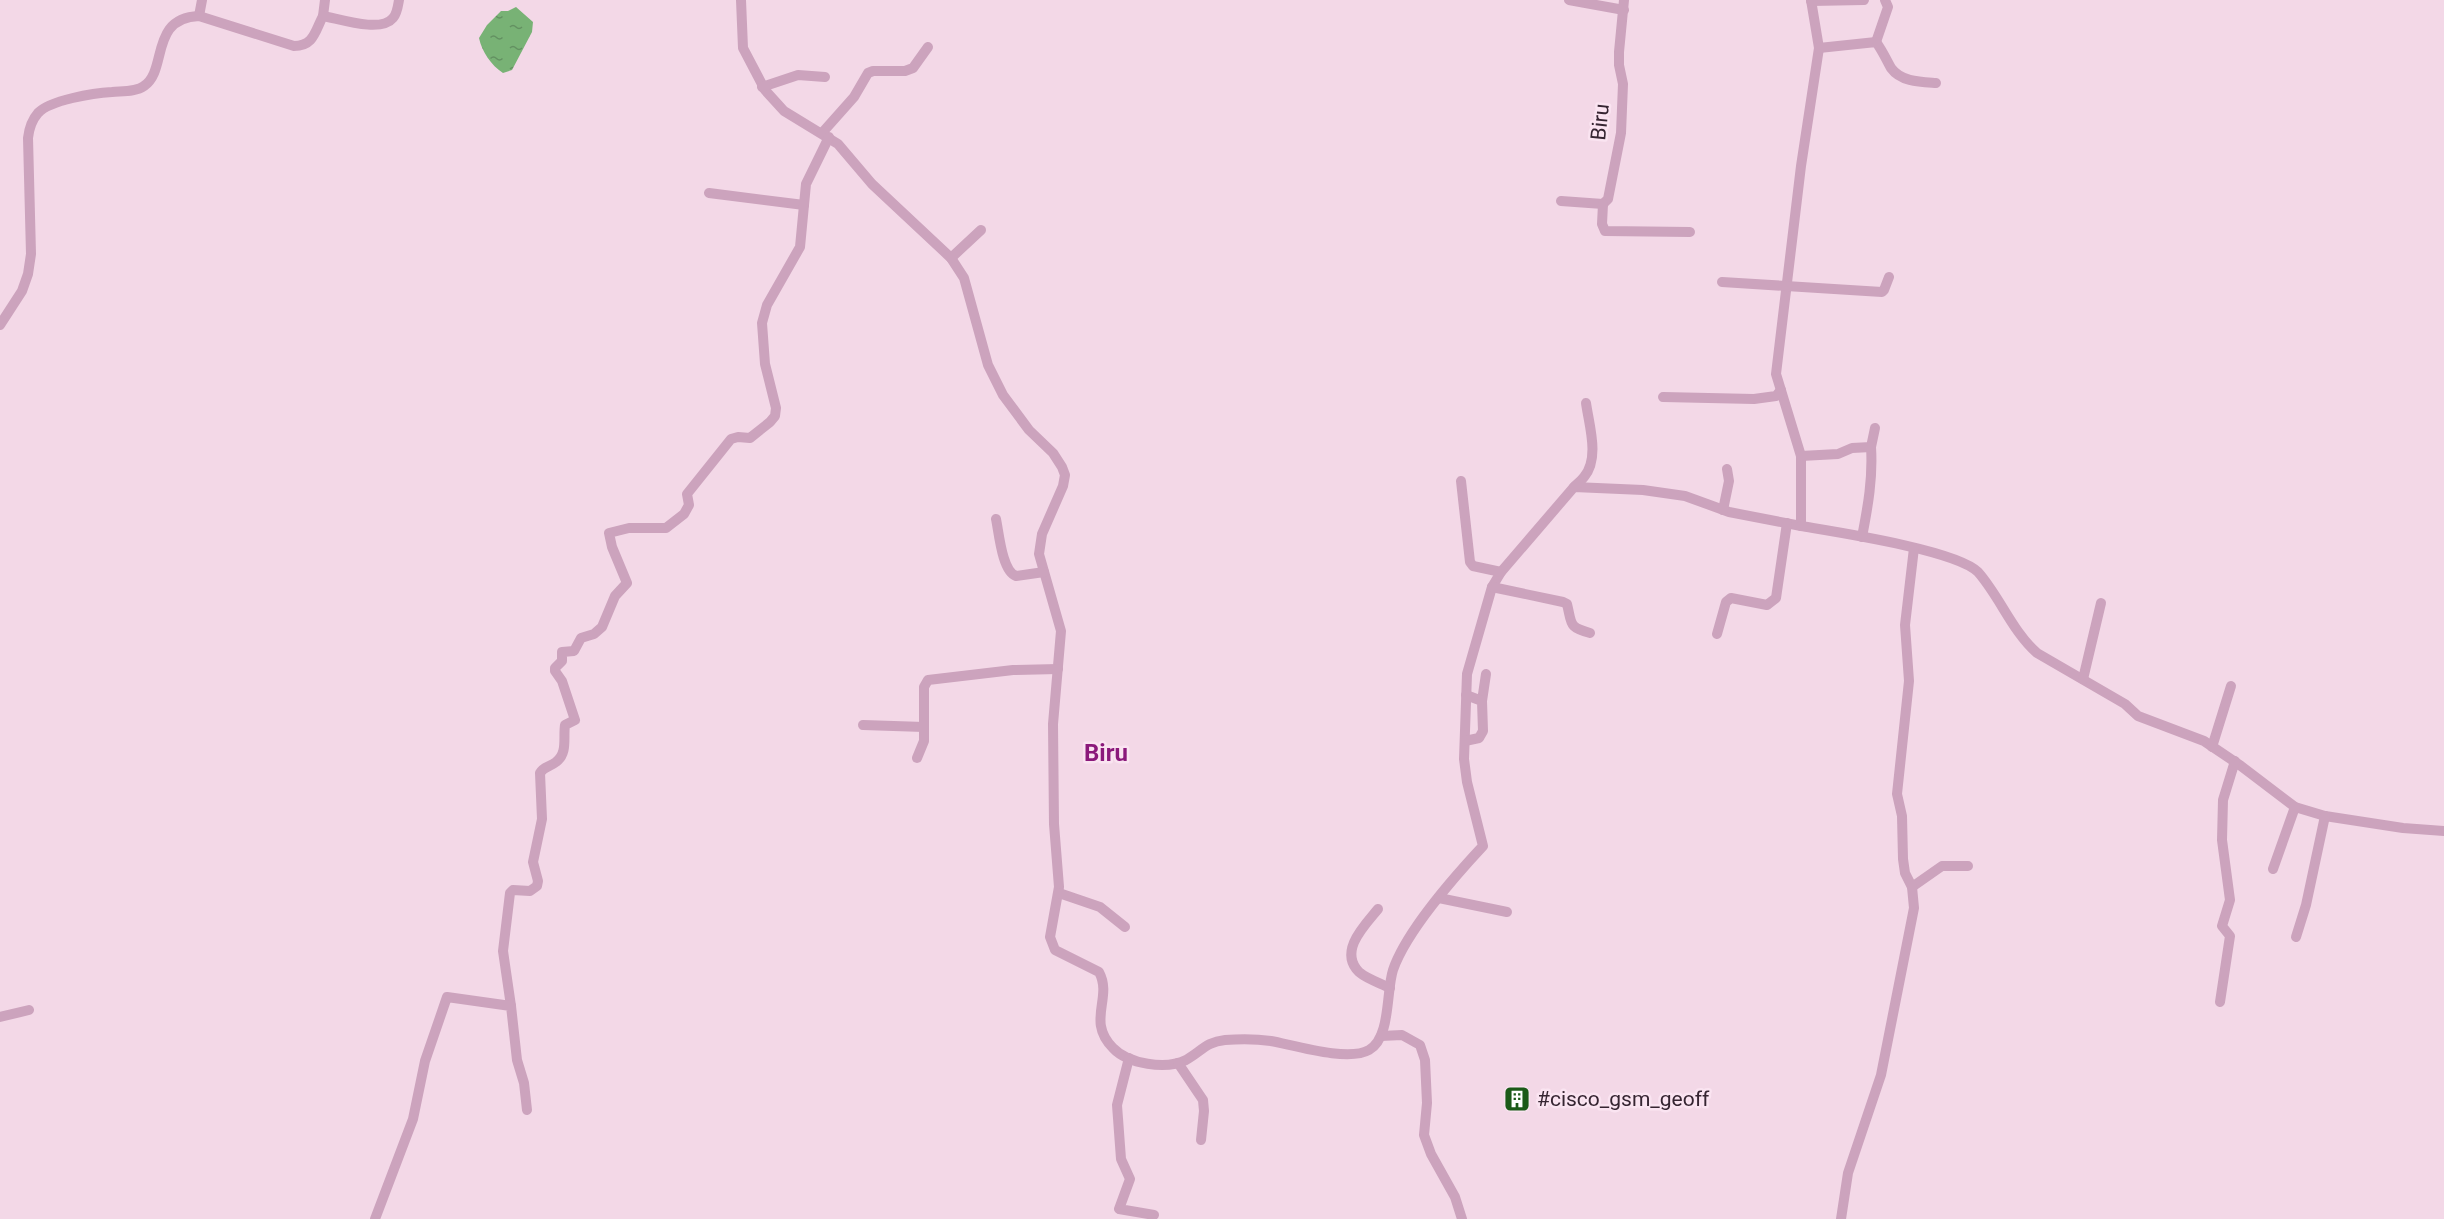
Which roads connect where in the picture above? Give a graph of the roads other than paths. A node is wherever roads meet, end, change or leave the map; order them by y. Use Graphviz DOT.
graph roads {
  1 [pos="202,0"];
  2 [pos="325,0"];
  3 [pos="399,0"];
  4 [pos="741,0"];
  5 [pos="1569,0"];
  6 [pos="1859,0"];
  7 [pos="1885,0"];
  8 [pos="1811,1"];
  9 [pos="1624,5"];
  10 [pos="199,16"];
  11 [pos="323,16"];
  12 [pos="1876,42"];
  13 [pos="928,47"];
  14 [pos="1819,48"];
  15 [pos="825,77"];
  16 [pos="1936,83"];
  17 [pos="762,87"];
  18 [pos="825,135"];
  19 [pos="710,193"];
  20 [pos="1561,201"];
  21 [pos="1603,204"];
  22 [pos="804,205"];
  23 [pos="981,230"];
  24 [pos="1690,232"];
  25 [pos="951,258"];
  26 [pos="1889,277"];
  27 [pos="1722,282"];
  28 [pos="1786,285"];
  29 [pos="0,325"];
  30 [pos="1781,390"];
  31 [pos="1663,397"];
  32 [pos="1586,403"];
  33 [pos="1875,428"];
  34 [pos="1870,447"];
  35 [pos="1801,456"];
  36 [pos="1727,469"];
  37 [pos="1461,481"];
  38 [pos="1574,487"];
  39 [pos="1724,510"];
  40 [pos="996,519"];
  41 [pos="1787,523"];
  42 [pos="1801,526"];
  43 [pos="1862,537"];
  44 [pos="1914,548"];
  45 [pos="1044,572"];
  46 [pos="1501,572"];
  47 [pos="1492,587"];
  48 [pos="2101,603"];
  49 [pos="1590,633"];
  50 [pos="1718,634"];
  51 [pos="1058,669"];
  52 [pos="1486,674"];
  53 [pos="2083,679"];
  54 [pos="2231,686"];
  55 [pos="1466,695"];
  56 [pos="1482,701"];
  57 [pos="863,725"];
  58 [pos="924,727"];
  59 [pos="1465,741"];
  60 [pos="2212,747"];
  61 [pos="918,758"];
  62 [pos="2235,761"];
  63 [pos="2295,807"];
  64 [pos="2325,816"];
  65 [pos="2444,831"];
  66 [pos="1968,866"];
  67 [pos="2273,869"];
  68 [pos="1912,888"];
  69 [pos="1059,893"];
  70 [pos="1439,898"];
  71 [pos="1378,909"];
  72 [pos="1507,912"];
  73 [pos="1125,927"];
  74 [pos="2296,936"];
  75 [pos="1390,988"];
  76 [pos="2220,1002"];
  77 [pos="511,1006"];
  78 [pos="29,1010"];
  79 [pos="0,1017"];
  80 [pos="1381,1036"];
  81 [pos="1129,1058"];
  82 [pos="1178,1062"];
  83 [pos="527,1110"];
  84 [pos="1201,1140"];
  85 [pos="1154,1215"];
  86 [pos="375,1219"];
  87 [pos="1462,1219"];
  88 [pos="1840,1219"];
  1 -- 10 [label="street"];
  2 -- 11 [label="street"];
  3 -- 11 [label="street"];
  4 -- 17 [label="street"];
  5 -- 9 [label="street"];
  6 -- 8 [label="street"];
  7 -- 12 [label="street"];
  8 -- 14 [label="street"];
  9 -- 21 [label="street, Biru"];
  10 -- 11 [label="street"];
  10 -- 29 [label="street"];
  12 -- 14 [label="street"];
  12 -- 16 [label="street"];
  13 -- 18 [label="street"];
  14 -- 28 [label="street"];
  15 -- 17 [label="street"];
  17 -- 18 [label="street"];
  18 -- 22 [label="street"];
  18 -- 25 [label="street"];
  19 -- 22 [label="street"];
  20 -- 21 [label="street"];
  21 -- 24 [label="street"];
  22 -- 77 [label="street"];
  23 -- 25 [label="street"];
  25 -- 45 [label="street"];
  26 -- 28 [label="street"];
  27 -- 28 [label="street"];
  28 -- 30 [label="street"];
  30 -- 31 [label="street"];
  30 -- 35 [label="street"];
  32 -- 38 [label="street"];
  33 -- 34 [label="street"];
  34 -- 35 [label="street"];
  34 -- 43 [label="street"];
  35 -- 42 [label="street"];
  36 -- 39 [label="street"];
  37 -- 46 [label="street"];
  38 -- 39 [label="street"];
  38 -- 46 [label="street"];
  39 -- 41 [label="street"];
  40 -- 45 [label="street"];
  41 -- 42 [label="street"];
  41 -- 50 [label="street"];
  42 -- 43 [label="street"];
  43 -- 44 [label="street"];
  44 -- 53 [label="street"];
  44 -- 68 [label="street"];
  45 -- 51 [label="street"];
  46 -- 47 [label="street"];
  47 -- 49 [label="street"];
  47 -- 55 [label="street"];
  48 -- 53 [label="street"];
  51 -- 58 [label="street"];
  51 -- 69 [label="street"];
  52 -- 56 [label="street"];
  53 -- 60 [label="street"];
  54 -- 60 [label="street"];
  55 -- 56 [label="street"];
  55 -- 59 [label="street"];
  56 -- 59 [label="street"];
  57 -- 58 [label="street"];
  58 -- 61 [label="street"];
  59 -- 70 [label="street"];
  60 -- 62 [label="street"];
  62 -- 63 [label="street"];
  62 -- 76 [label="street"];
  63 -- 64 [label="street"];
  63 -- 67 [label="street"];
  64 -- 65 [label="street"];
  64 -- 74 [label="street"];
  66 -- 68 [label="street"];
  68 -- 88 [label="street"];
  69 -- 73 [label="street"];
  69 -- 81 [label="street"];
  70 -- 72 [label="street"];
  70 -- 75 [label="street"];
  71 -- 75 [label="street"];
  75 -- 80 [label="street"];
  77 -- 83 [label="street"];
  77 -- 86 [label="street"];
  78 -- 79 [label="street"];
  80 -- 82 [label="street"];
  80 -- 87 [label="street"];
  81 -- 82 [label="street"];
  81 -- 85 [label="street"];
  82 -- 84 [label="street"];
}
